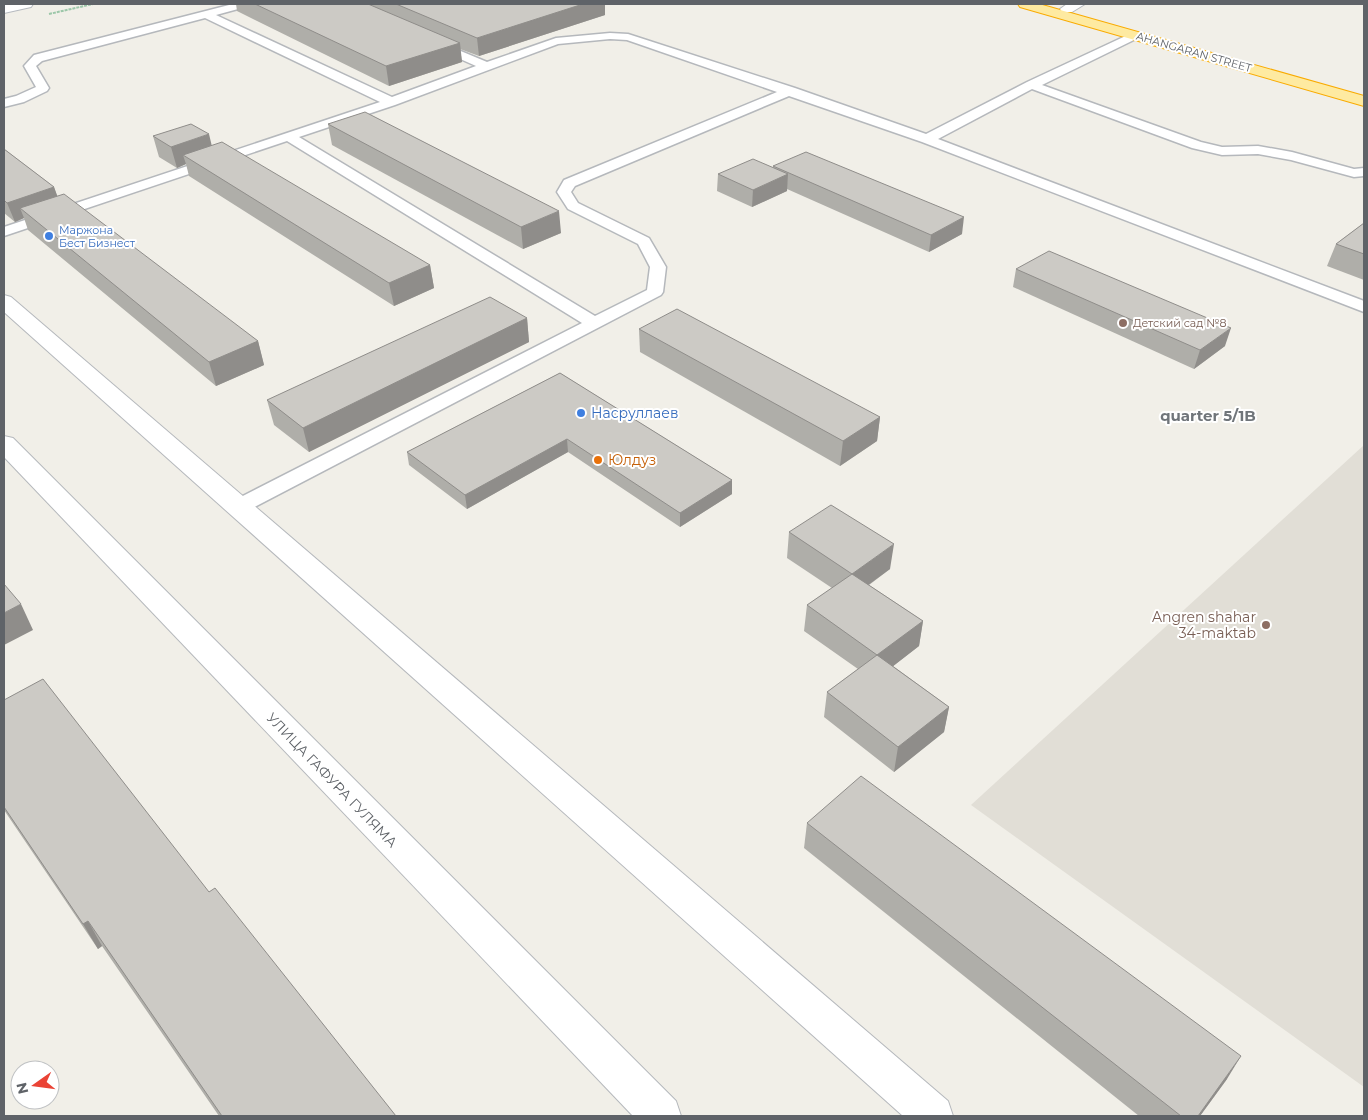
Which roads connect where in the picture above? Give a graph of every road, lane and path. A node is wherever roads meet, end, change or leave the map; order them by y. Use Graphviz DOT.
graph roads {
  1 [pos="26,4"];
  2 [pos="245,4"];
  3 [pos="1024,4"];
  4 [pos="1048,4"];
  5 [pos="1073,6"];
  6 [pos="4,9"];
  7 [pos="206,14"];
  8 [pos="1140,33"];
  9 [pos="425,39"];
  10 [pos="488,67"];
  11 [pos="1031,85"];
  12 [pos="791,91"];
  13 [pos="1364,93"];
  14 [pos="1364,101"];
  15 [pos="391,102"];
  16 [pos="4,103"];
  17 [pos="289,137"];
  18 [pos="927,139"];
  19 [pos="1364,172"];
  20 [pos="4,232"];
  21 [pos="4,302"];
  22 [pos="1364,306"];
  23 [pos="594,323"];
  24 [pos="4,443"];
  25 [pos="238,507"];
  26 [pos="661,1116"];
  27 [pos="933,1116"];
  1 -- 6 [label="street"];
  2 -- 7 [label="lane"];
  3 -- 8 [label="highway, AHANGARAN STREET"];
  4 -- 5 [label="highway, AHANGARAN STREET"];
  5 -- 8 [label="highway, AHANGARAN STREET"];
  7 -- 15 [label="lane"];
  7 -- 16 [label="lane"];
  8 -- 11 [label="lane"];
  8 -- 13 [label="highway, AHANGARAN STREET"];
  8 -- 14 [label="highway, AHANGARAN STREET"];
  9 -- 10 [label="lane"];
  10 -- 12 [label="lane"];
  10 -- 15 [label="lane"];
  11 -- 18 [label="lane"];
  11 -- 19 [label="lane"];
  12 -- 18 [label="lane"];
  12 -- 23 [label="lane"];
  15 -- 17 [label="lane"];
  17 -- 20 [label="lane"];
  17 -- 23 [label="lane"];
  18 -- 22 [label="lane"];
  21 -- 25 [label="street"];
  23 -- 25 [label="lane"];
  24 -- 26 [label="street, УЛИЦА ГАФУРА ГУЛЯМА"];
  25 -- 27 [label="street"];
}
